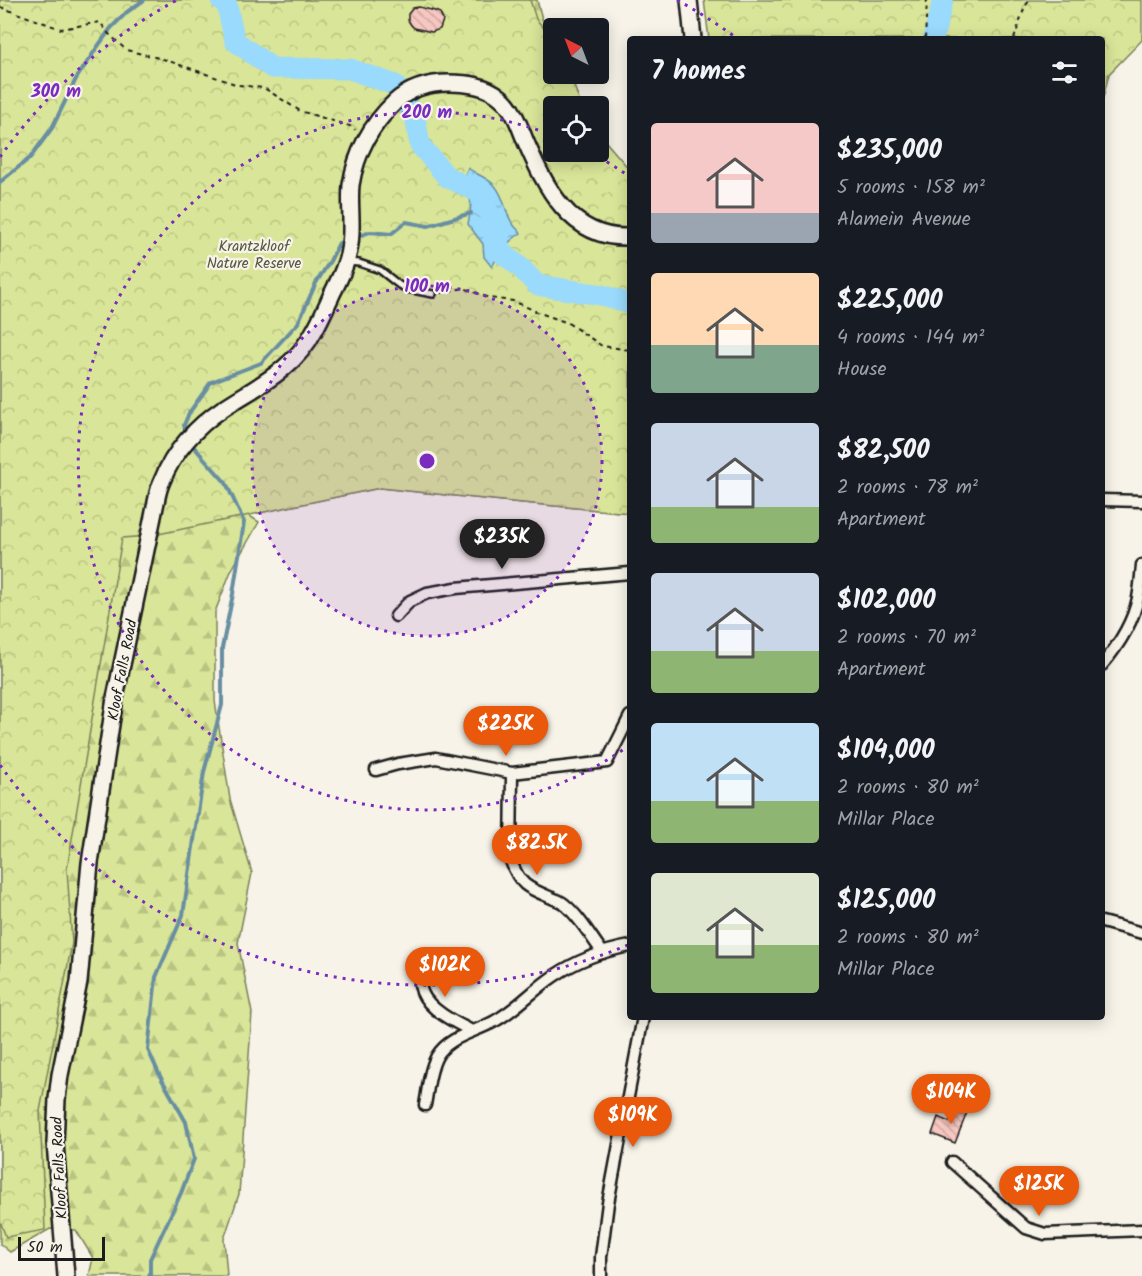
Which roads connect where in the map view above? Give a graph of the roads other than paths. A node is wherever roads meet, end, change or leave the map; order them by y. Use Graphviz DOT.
graph roads {
  1 [pos="688,0"];
  2 [pos="693,36"];
  3 [pos="627,237"];
  4 [pos="346,262"];
  5 [pos="433,294"];
  6 [pos="1105,500"];
  7 [pos="1142,501"];
  8 [pos="1142,565"];
  9 [pos="627,573"];
  10 [pos="396,616"];
  11 [pos="1105,662"];
  12 [pos="627,722"];
  13 [pos="376,770"];
  14 [pos="512,772"];
  15 [pos="1105,923"];
  16 [pos="1142,933"];
  17 [pos="627,947"];
  18 [pos="603,953"];
  19 [pos="418,963"];
  20 [pos="642,1020"];
  21 [pos="472,1031"];
  22 [pos="425,1105"];
  23 [pos="952,1162"];
  24 [pos="1142,1230"];
  25 [pos="66,1276"];
  26 [pos="601,1276"];
  1 -- 2 [label="main road"];
  3 -- 4 [label="main road, Kloof Falls Road"];
  4 -- 5 [label="lane"];
  4 -- 25 [label="main road, Kloof Falls Road"];
  6 -- 7 [label="street"];
  8 -- 11 [label="street"];
  9 -- 10 [label="street"];
  12 -- 14 [label="street"];
  13 -- 14 [label="street"];
  14 -- 18 [label="street"];
  15 -- 16 [label="street"];
  17 -- 18 [label="street"];
  18 -- 21 [label="street"];
  19 -- 21 [label="street"];
  20 -- 26 [label="street"];
  21 -- 22 [label="street"];
  23 -- 24 [label="street"];
}
